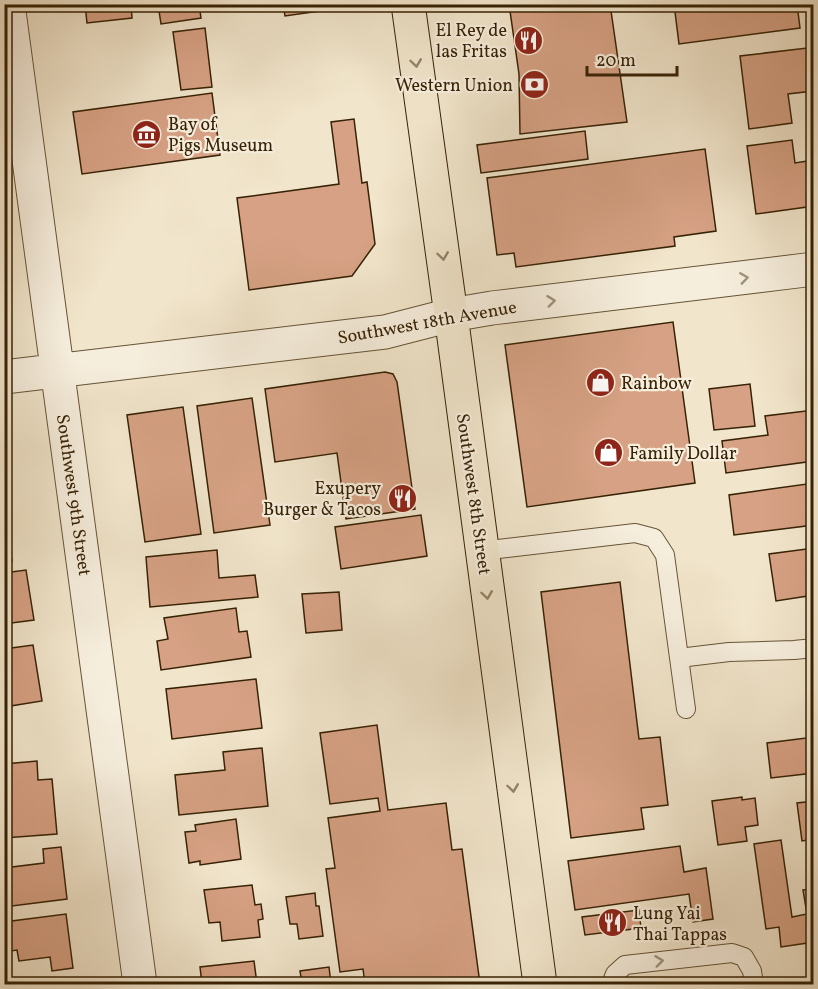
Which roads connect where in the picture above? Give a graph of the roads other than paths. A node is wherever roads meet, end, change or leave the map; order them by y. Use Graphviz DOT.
graph roads {
  1 [pos="8,4"];
  2 [pos="408,4"];
  3 [pos="813,269"];
  4 [pos="451,315"];
  5 [pos="57,372"];
  6 [pos="4,377"];
  7 [pos="481,551"];
  8 [pos="813,648"];
  9 [pos="679,658"];
  10 [pos="686,709"];
  11 [pos="140,984"];
  12 [pos="540,984"];
  13 [pos="611,984"];
  14 [pos="754,984"];
  1 -- 5 [label="street, Southwest 9th Street"];
  2 -- 4 [label="main road, Southwest 8th Street, one-way"];
  4 -- 3 [label="street, Southwest 18th Avenue, one-way"];
  4 -- 5 [label="street, Southwest 18th Avenue"];
  4 -- 7 [label="main road, Southwest 8th Street"];
  5 -- 6 [label="street, Southwest 18th Avenue"];
  5 -- 11 [label="street, Southwest 9th Street"];
  7 -- 9 [label="lane"];
  7 -- 12 [label="main road, Southwest 8th Street, one-way"];
  8 -- 9 [label="lane"];
  9 -- 10 [label="lane"];
  13 -- 14 [label="lane, one-way"];
}
